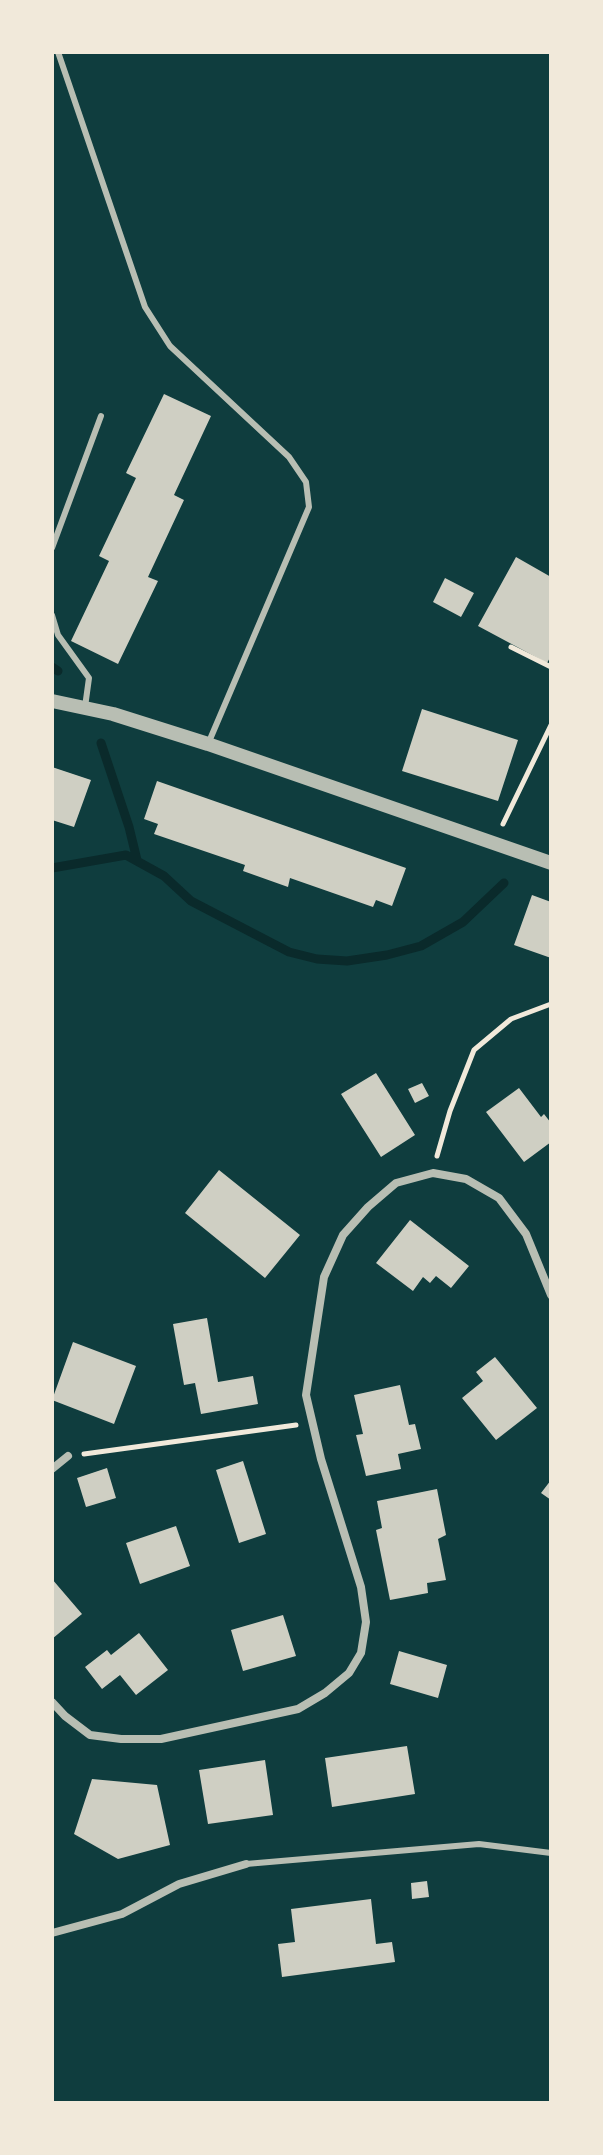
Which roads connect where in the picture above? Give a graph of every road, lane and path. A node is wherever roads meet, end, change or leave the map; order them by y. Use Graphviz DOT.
graph roads {
  1 [pos="58,52"];
  2 [pos="101,416"];
  3 [pos="52,548"];
  4 [pos="52,615"];
  5 [pos="511,647"];
  6 [pos="551,667"];
  7 [pos="52,701"];
  8 [pos="85,707"];
  9 [pos="551,725"];
  10 [pos="208,744"];
  11 [pos="503,825"];
  12 [pos="551,863"];
  13 [pos="551,1004"];
  14 [pos="433,1173"];
  15 [pos="551,1295"];
  16 [pos="312,1422"];
  17 [pos="68,1456"];
  18 [pos="52,1469"];
  19 [pos="52,1702"];
  20 [pos="551,1853"];
  21 [pos="246,1864"];
  22 [pos="52,1933"];
  1 -- 10 [label="lane"];
  2 -- 3 [label="lane"];
  4 -- 8 [label="lane"];
  5 -- 6 [label="path"];
  7 -- 8 [label="street"];
  8 -- 10 [label="street"];
  9 -- 11 [label="path"];
  10 -- 12 [label="street"];
  13 -- 14 [label="path"];
  14 -- 15 [label="street"];
  14 -- 16 [label="street"];
  16 -- 17 [label="path"];
  16 -- 19 [label="street"];
  17 -- 18 [label="street"];
  20 -- 21 [label="lane"];
  21 -- 22 [label="street"];
}
